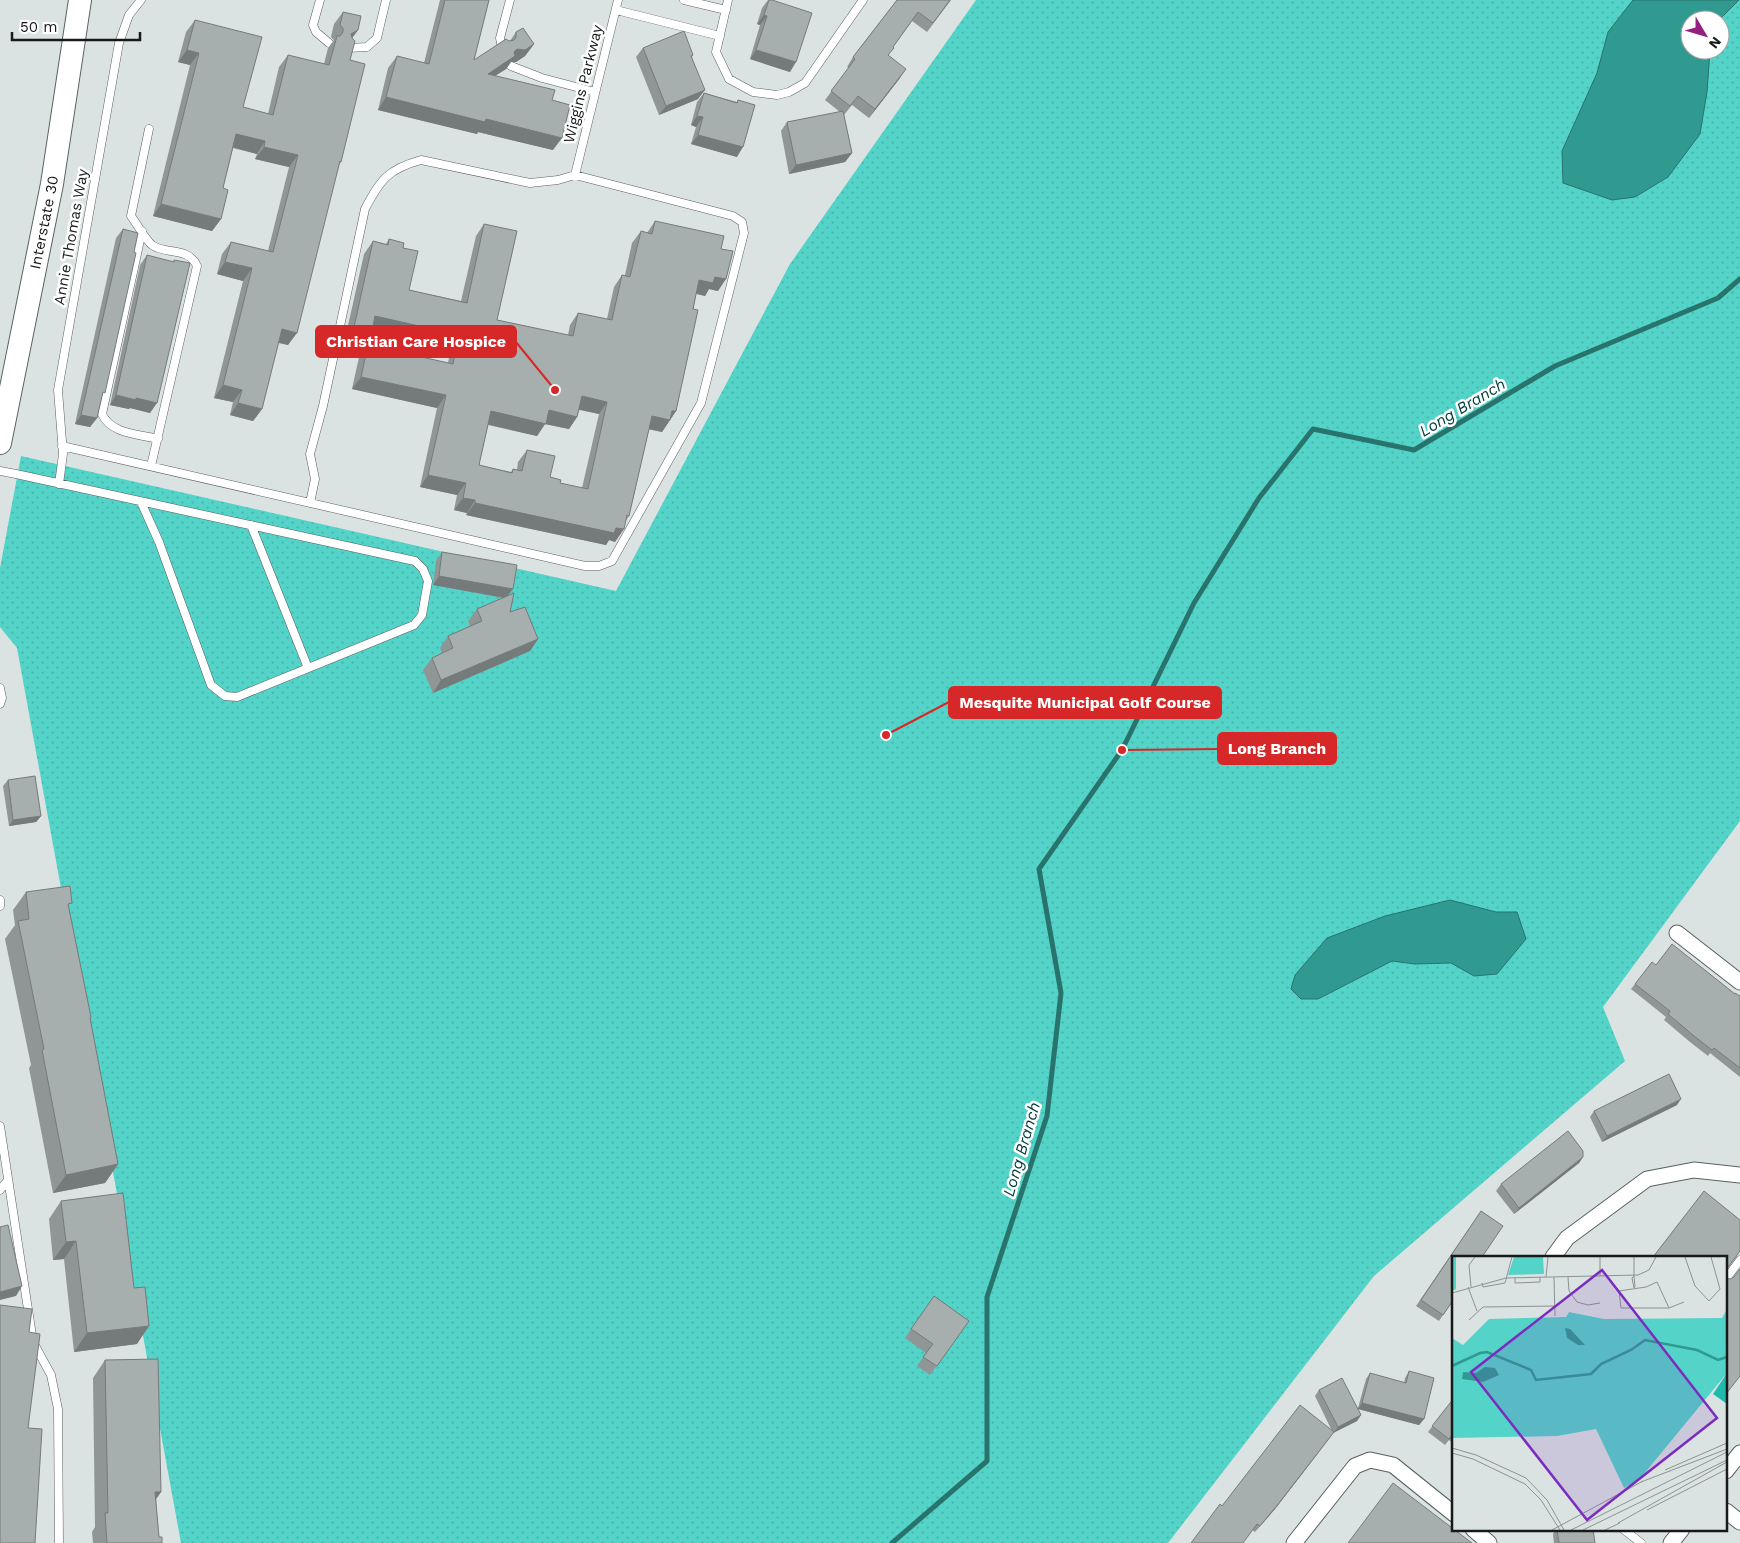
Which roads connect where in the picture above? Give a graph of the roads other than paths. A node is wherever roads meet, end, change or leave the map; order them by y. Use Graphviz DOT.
graph roads {
  1 [pos="80,0"];
  2 [pos="141,0"];
  3 [pos="320,0"];
  4 [pos="386,0"];
  5 [pos="510,0"];
  6 [pos="618,0"];
  7 [pos="684,0"];
  8 [pos="728,0"];
  9 [pos="864,0"];
  10 [pos="616,10"];
  11 [pos="726,10"];
  12 [pos="720,36"];
  13 [pos="330,43"];
  14 [pos="348,48"];
  15 [pos="502,48"];
  16 [pos="511,66"];
  17 [pos="595,92"];
  18 [pos="149,129"];
  19 [pos="575,176"];
  20 [pos="142,231"];
  21 [pos="158,439"];
  22 [pos="0,443"];
  23 [pos="62,446"];
  24 [pos="151,466"];
  25 [pos="0,471"];
  26 [pos="59,484"];
  27 [pos="141,502"];
  28 [pos="310,503"];
  29 [pos="250,525"];
  30 [pos="308,668"];
  31 [pos="0,688"];
  32 [pos="0,704"];
  33 [pos="0,900"];
  34 [pos="0,906"];
  35 [pos="1678,933"];
  36 [pos="1740,982"];
  37 [pos="0,1126"];
  38 [pos="1740,1175"];
  39 [pos="8,1180"];
  40 [pos="0,1190"];
  41 [pos="1554,1256"];
  42 [pos="1740,1260"];
  43 [pos="1728,1276"];
  44 [pos="1740,1453"];
  45 [pos="1728,1469"];
  46 [pos="1452,1512"];
  47 [pos="1728,1513"];
  48 [pos="1740,1522"];
  49 [pos="1474,1530"];
  50 [pos="1624,1530"];
  51 [pos="1681,1530"];
  52 [pos="59,1543"];
  53 [pos="1294,1543"];
  54 [pos="1490,1543"];
  55 [pos="1641,1543"];
  56 [pos="1671,1543"];
  1 -- 22 [label="main road, Interstate 30"];
  2 -- 23 [label="lane, Annie Thomas Way"];
  3 -- 13 [label="lane"];
  4 -- 14 [label="lane"];
  5 -- 15 [label="lane"];
  6 -- 10 [label="lane, Wiggins Parkway"];
  7 -- 11 [label="lane"];
  8 -- 11 [label="lane"];
  9 -- 12 [label="lane"];
  10 -- 12 [label="lane"];
  10 -- 17 [label="lane, Wiggins Parkway"];
  11 -- 12 [label="lane"];
  16 -- 17 [label="lane"];
  17 -- 19 [label="lane, Wiggins Parkway"];
  18 -- 20 [label="lane"];
  19 -- 28 [label="lane"];
  19 -- 28 [label="lane"];
  20 -- 21 [label="lane"];
  20 -- 21 [label="lane"];
  21 -- 24 [label="lane"];
  23 -- 24 [label="lane"];
  23 -- 26 [label="lane, Annie Thomas Way"];
  24 -- 28 [label="lane"];
  25 -- 26 [label="lane"];
  26 -- 27 [label="lane"];
  27 -- 29 [label="lane"];
  27 -- 30 [label="lane"];
  29 -- 30 [label="lane"];
  29 -- 30 [label="lane"];
  31 -- 32 [label="lane"];
  33 -- 34 [label="lane"];
  35 -- 36 [label="street"];
  37 -- 39 [label="lane"];
  38 -- 41 [label="street"];
  39 -- 40 [label="lane"];
  39 -- 52 [label="lane"];
  42 -- 43 [label="lane"];
  44 -- 45 [label="street"];
  46 -- 53 [label="street"];
  47 -- 48 [label="street"];
  49 -- 54 [label="street"];
  50 -- 55 [label="lane"];
  51 -- 56 [label="street"];
}
